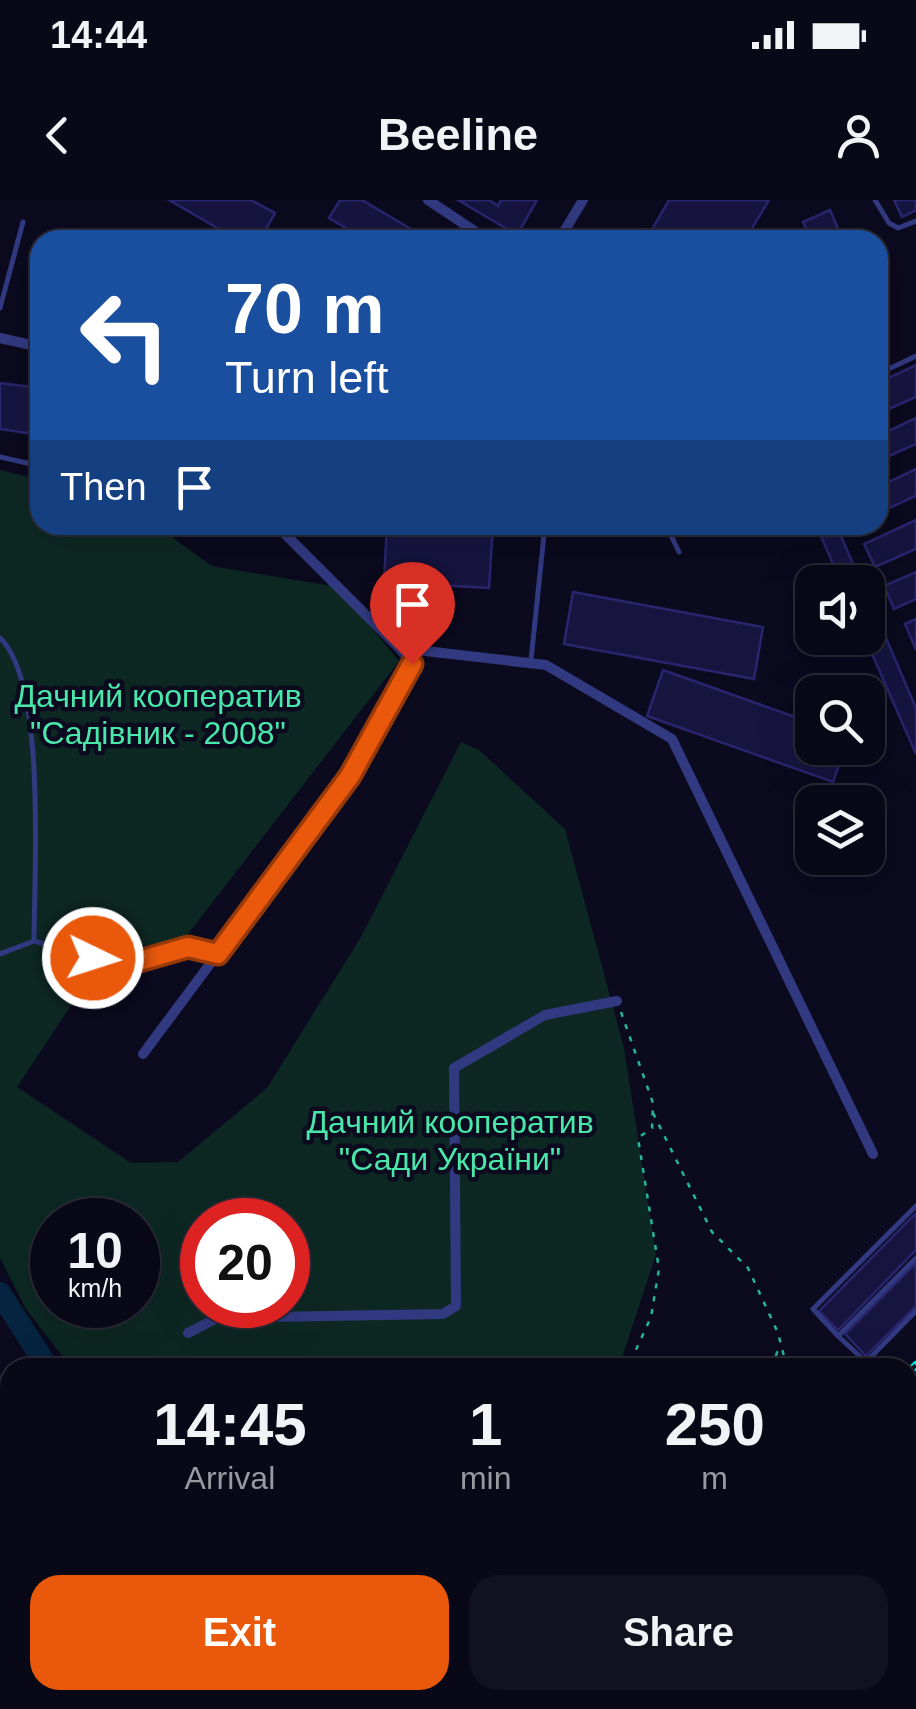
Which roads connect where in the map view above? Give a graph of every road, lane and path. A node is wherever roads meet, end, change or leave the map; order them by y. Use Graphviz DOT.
graph roads {
  1 [pos="428,200"];
  2 [pos="584,200"];
  3 [pos="875,200"];
  4 [pos="23,222"];
  5 [pos="916,222"];
  6 [pos="473,230"];
  7 [pos="565,230"];
  8 [pos="0,308"];
  9 [pos="0,338"];
  10 [pos="30,345"];
  11 [pos="916,356"];
  12 [pos="888,369"];
  13 [pos="0,457"];
  14 [pos="30,464"];
  15 [pos="286,535"];
  16 [pos="543,535"];
  17 [pos="671,535"];
  18 [pos="679,552"];
  19 [pos="0,638"];
  20 [pos="399,648"];
  21 [pos="531,664"];
  22 [pos="34,941"];
  23 [pos="0,954"];
  24 [pos="218,954"];
  25 [pos="617,1002"];
  26 [pos="143,1054"];
  27 [pos="652,1112"];
  28 [pos="873,1154"];
  29 [pos="916,1206"];
  30 [pos="916,1258"];
  31 [pos="916,1311"];
  32 [pos="188,1333"];
  33 [pos="838,1336"];
  34 [pos="780,1343"];
  35 [pos="633,1358"];
  36 [pos="775,1358"];
  37 [pos="784,1358"];
  38 [pos="862,1358"];
  39 [pos="870,1358"];
  1 -- 6 [label="street"];
  2 -- 7 [label="street"];
  3 -- 5 [label="lane"];
  4 -- 8 [label="lane"];
  9 -- 10 [label="street"];
  11 -- 12 [label="lane"];
  13 -- 14 [label="lane"];
  15 -- 20 [label="street"];
  16 -- 21 [label="lane"];
  17 -- 18 [label="lane"];
  19 -- 22 [label="lane"];
  20 -- 21 [label="street"];
  20 -- 24 [label="street"];
  21 -- 28 [label="street"];
  22 -- 23 [label="lane"];
  22 -- 24 [label="lane"];
  24 -- 26 [label="street"];
  25 -- 27 [label="path"];
  25 -- 32 [label="street"];
  27 -- 34 [label="path"];
  27 -- 35 [label="path"];
  29 -- 33 [label="lane"];
  30 -- 33 [label="lane"];
  31 -- 39 [label="lane"];
  33 -- 38 [label="lane"];
  34 -- 36 [label="path"];
  34 -- 37 [label="path"];
}
